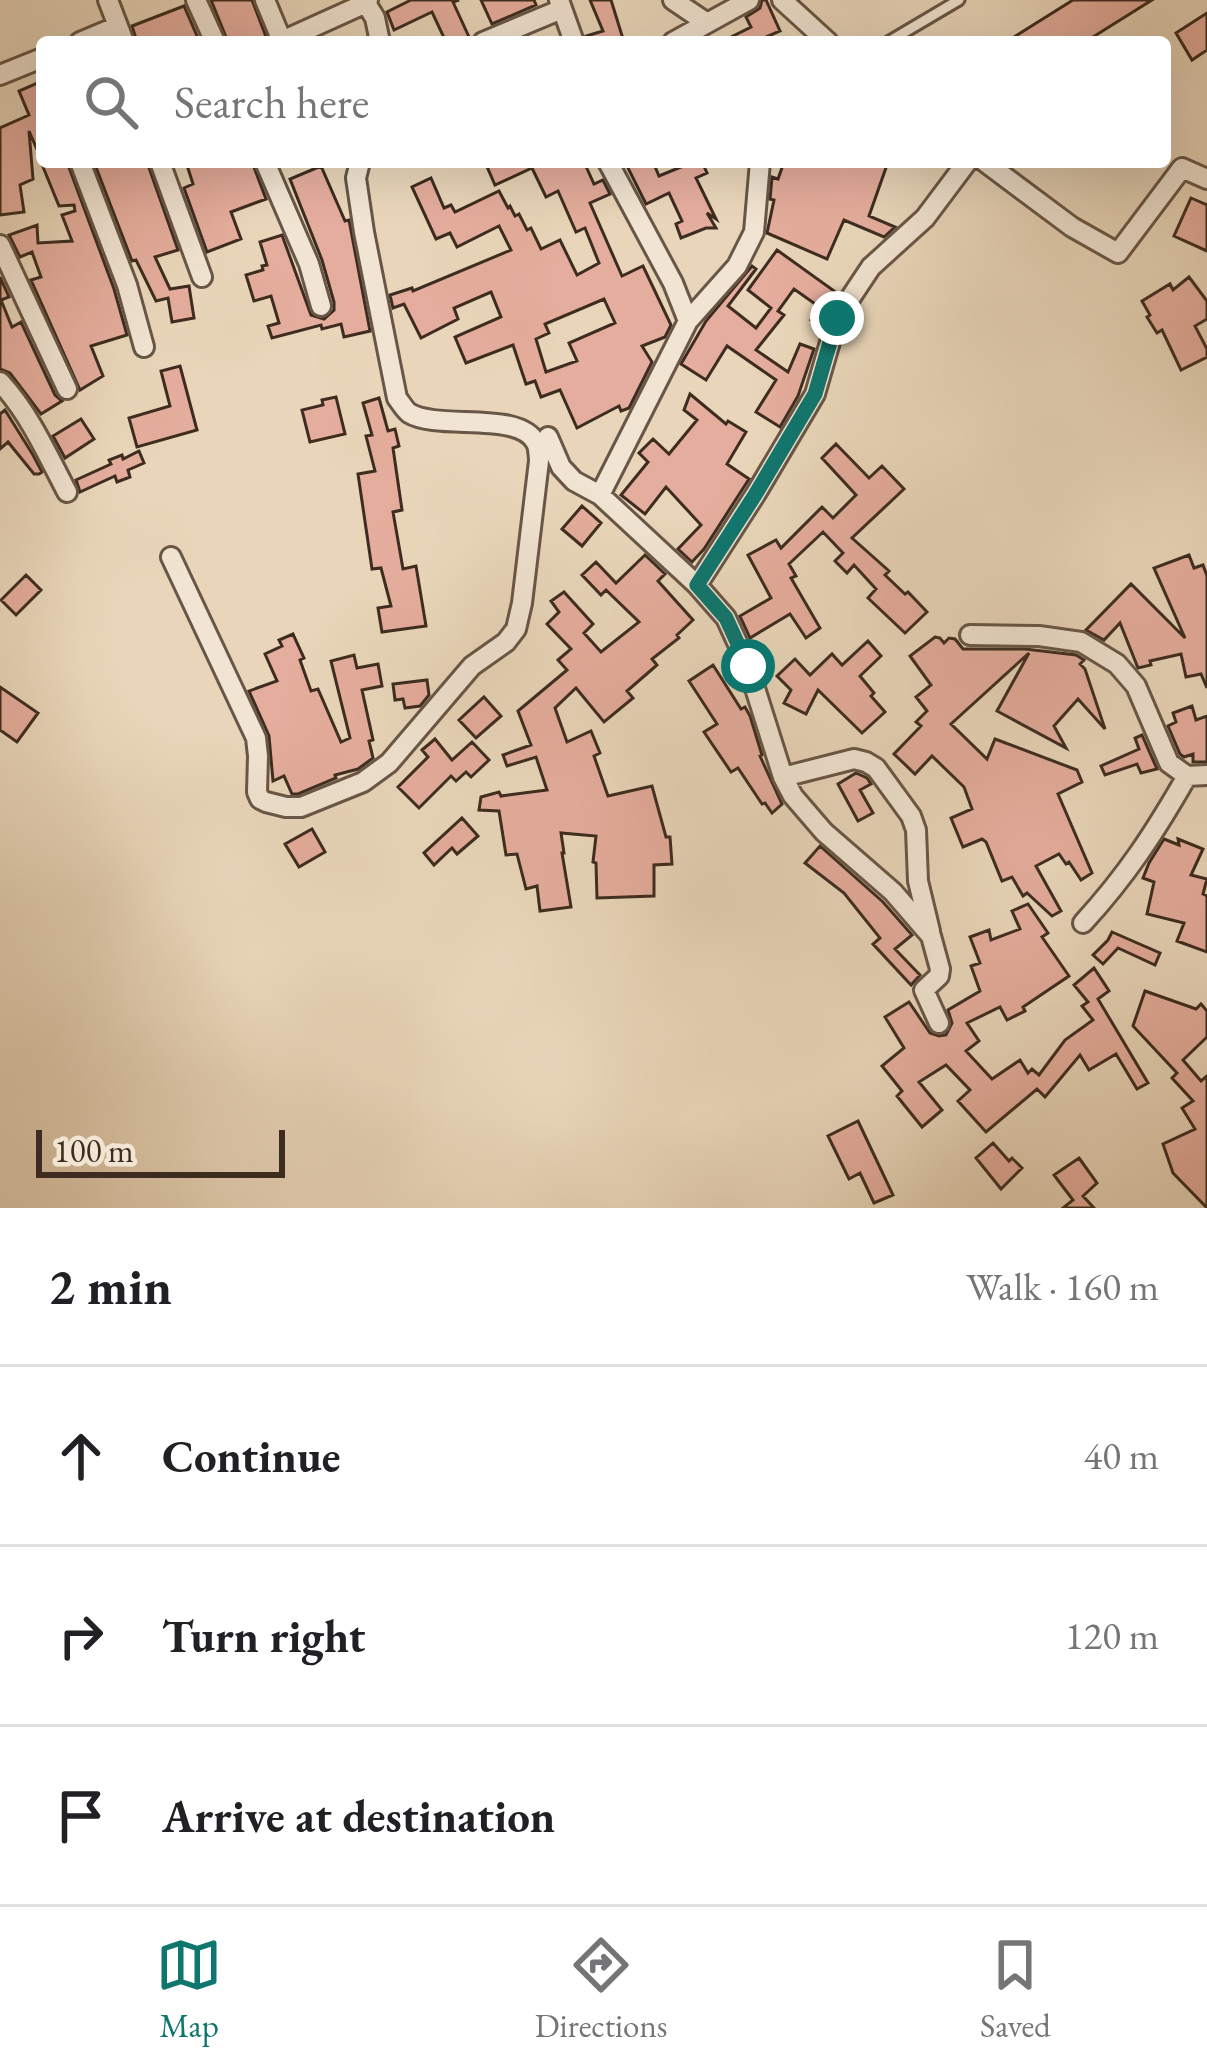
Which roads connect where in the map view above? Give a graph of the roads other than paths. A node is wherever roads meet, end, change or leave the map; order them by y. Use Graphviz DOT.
graph roads {
  1 [pos="108,0"];
  2 [pos="196,0"];
  3 [pos="265,0"];
  4 [pos="673,0"];
  5 [pos="749,0"];
  6 [pos="782,0"];
  7 [pos="959,0"];
  8 [pos="367,2"];
  9 [pos="560,5"];
  10 [pos="707,23"];
  11 [pos="121,34"];
  12 [pos="211,36"];
  13 [pos="278,36"];
  14 [pos="291,36"];
  15 [pos="379,36"];
  16 [pos="495,36"];
  17 [pos="572,36"];
  18 [pos="684,36"];
  19 [pos="817,36"];
  20 [pos="898,36"];
  21 [pos="36,62"];
  22 [pos="0,75"];
  23 [pos="82,168"];
  24 [pos="162,168"];
  25 [pos="269,168"];
  26 [pos="358,168"];
  27 [pos="611,168"];
  28 [pos="759,168"];
  29 [pos="963,168"];
  30 [pos="993,168"];
  31 [pos="1207,178"];
  32 [pos="0,245"];
  33 [pos="202,277"];
  34 [pos="321,306"];
  35 [pos="688,321"];
  36 [pos="144,347"];
  37 [pos="0,382"];
  38 [pos="67,388"];
  39 [pos="548,437"];
  40 [pos="67,492"];
  41 [pos="600,495"];
  42 [pos="171,557"];
  43 [pos="697,585"];
  44 [pos="970,635"];
  45 [pos="1197,775"];
  46 [pos="783,777"];
  47 [pos="1083,923"];
  48 [pos="931,936"];
  49 [pos="939,1023"];
  1 -- 11 [label="street"];
  2 -- 12 [label="street"];
  3 -- 13 [label="street"];
  4 -- 10 [label="street"];
  5 -- 10 [label="street"];
  6 -- 19 [label="street"];
  7 -- 20 [label="lane"];
  8 -- 14 [label="street"];
  8 -- 15 [label="street"];
  9 -- 16 [label="street"];
  9 -- 17 [label="street"];
  10 -- 18 [label="street"];
  21 -- 22 [label="street"];
  23 -- 36 [label="street"];
  24 -- 33 [label="street"];
  25 -- 34 [label="street"];
  26 -- 42 [label="street"];
  27 -- 35 [label="street"];
  28 -- 35 [label="street"];
  29 -- 43 [label="street"];
  30 -- 31 [label="street"];
  32 -- 38 [label="street"];
  35 -- 41 [label="street"];
  37 -- 40 [label="street"];
  39 -- 41 [label="street"];
  41 -- 43 [label="street"];
  43 -- 46 [label="street"];
  44 -- 45 [label="street"];
  45 -- 47 [label="street"];
  46 -- 48 [label="street"];
  46 -- 48 [label="street"];
  48 -- 49 [label="street"];
}
